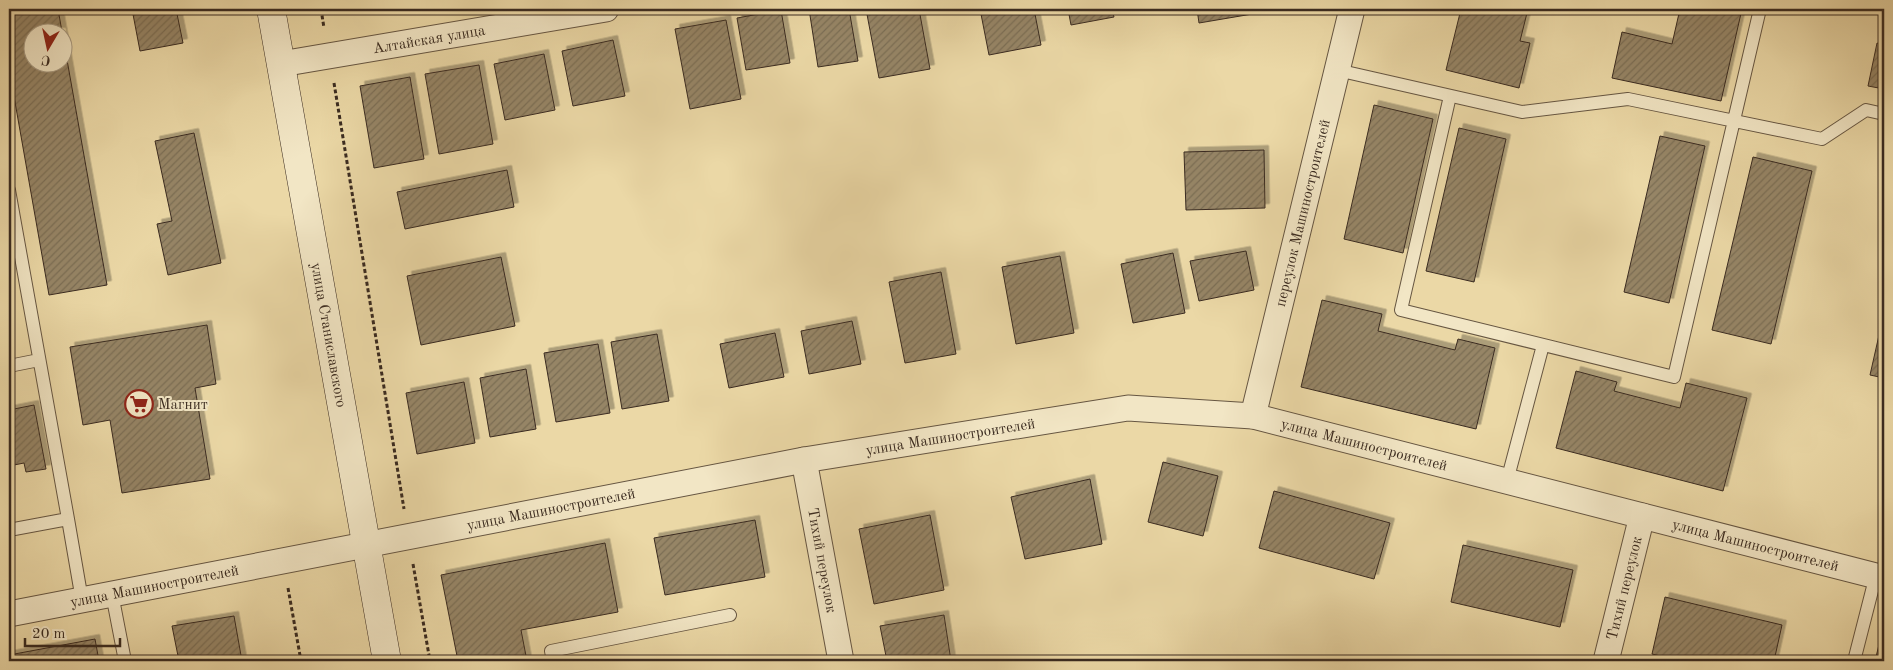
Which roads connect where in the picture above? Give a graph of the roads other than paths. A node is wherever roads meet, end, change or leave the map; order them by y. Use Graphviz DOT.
graph roads {
  1 [pos="271,9"];
  2 [pos="606,9"];
  3 [pos="1352,9"];
  4 [pos="1760,9"];
  5 [pos="281,64"];
  6 [pos="1337,70"];
  7 [pos="1450,96"];
  8 [pos="1884,114"];
  9 [pos="1734,121"];
  10 [pos="9,190"];
  11 [pos="1543,345"];
  12 [pos="39,360"];
  13 [pos="9,366"];
  14 [pos="1253,416"];
  15 [pos="804,460"];
  16 [pos="1506,481"];
  17 [pos="1642,516"];
  18 [pos="68,519"];
  19 [pos="9,530"];
  20 [pos="368,545"];
  21 [pos="1880,576"];
  22 [pos="112,594"];
  23 [pos="82,600"];
  24 [pos="9,614"];
  25 [pos="730,615"];
  26 [pos="125,661"];
  27 [pos="387,661"];
  28 [pos="553,661"];
  29 [pos="841,661"];
  30 [pos="1606,661"];
  31 [pos="1854,661"];
  1 -- 5 [label="main road, улица Станиславского"];
  2 -- 5 [label="street, Алтайская улица"];
  3 -- 6 [label="street, переулок Машиностроителей"];
  4 -- 9 [label="lane"];
  5 -- 20 [label="main road, улица Станиславского"];
  6 -- 7 [label="lane"];
  6 -- 14 [label="street, переулок Машиностроителей"];
  7 -- 9 [label="lane"];
  7 -- 11 [label="lane"];
  8 -- 9 [label="lane"];
  9 -- 11 [label="lane"];
  10 -- 12 [label="lane"];
  11 -- 16 [label="lane"];
  12 -- 13 [label="lane"];
  12 -- 18 [label="lane"];
  14 -- 15 [label="street, улица Машиностроителей"];
  14 -- 16 [label="street, улица Машиностроителей"];
  15 -- 20 [label="street, улица Машиностроителей"];
  15 -- 29 [label="street, Тихий переулок"];
  16 -- 17 [label="street, улица Машиностроителей"];
  17 -- 21 [label="street, улица Машиностроителей"];
  17 -- 30 [label="street, Тихий переулок"];
  18 -- 19 [label="lane"];
  18 -- 23 [label="lane"];
  20 -- 22 [label="street, улица Машиностроителей"];
  20 -- 27 [label="main road, улица Станиславского"];
  21 -- 31 [label="lane"];
  22 -- 23 [label="street, улица Машиностроителей"];
  22 -- 26 [label="lane"];
  23 -- 24 [label="street, улица Машиностроителей"];
  25 -- 28 [label="lane"];
}
